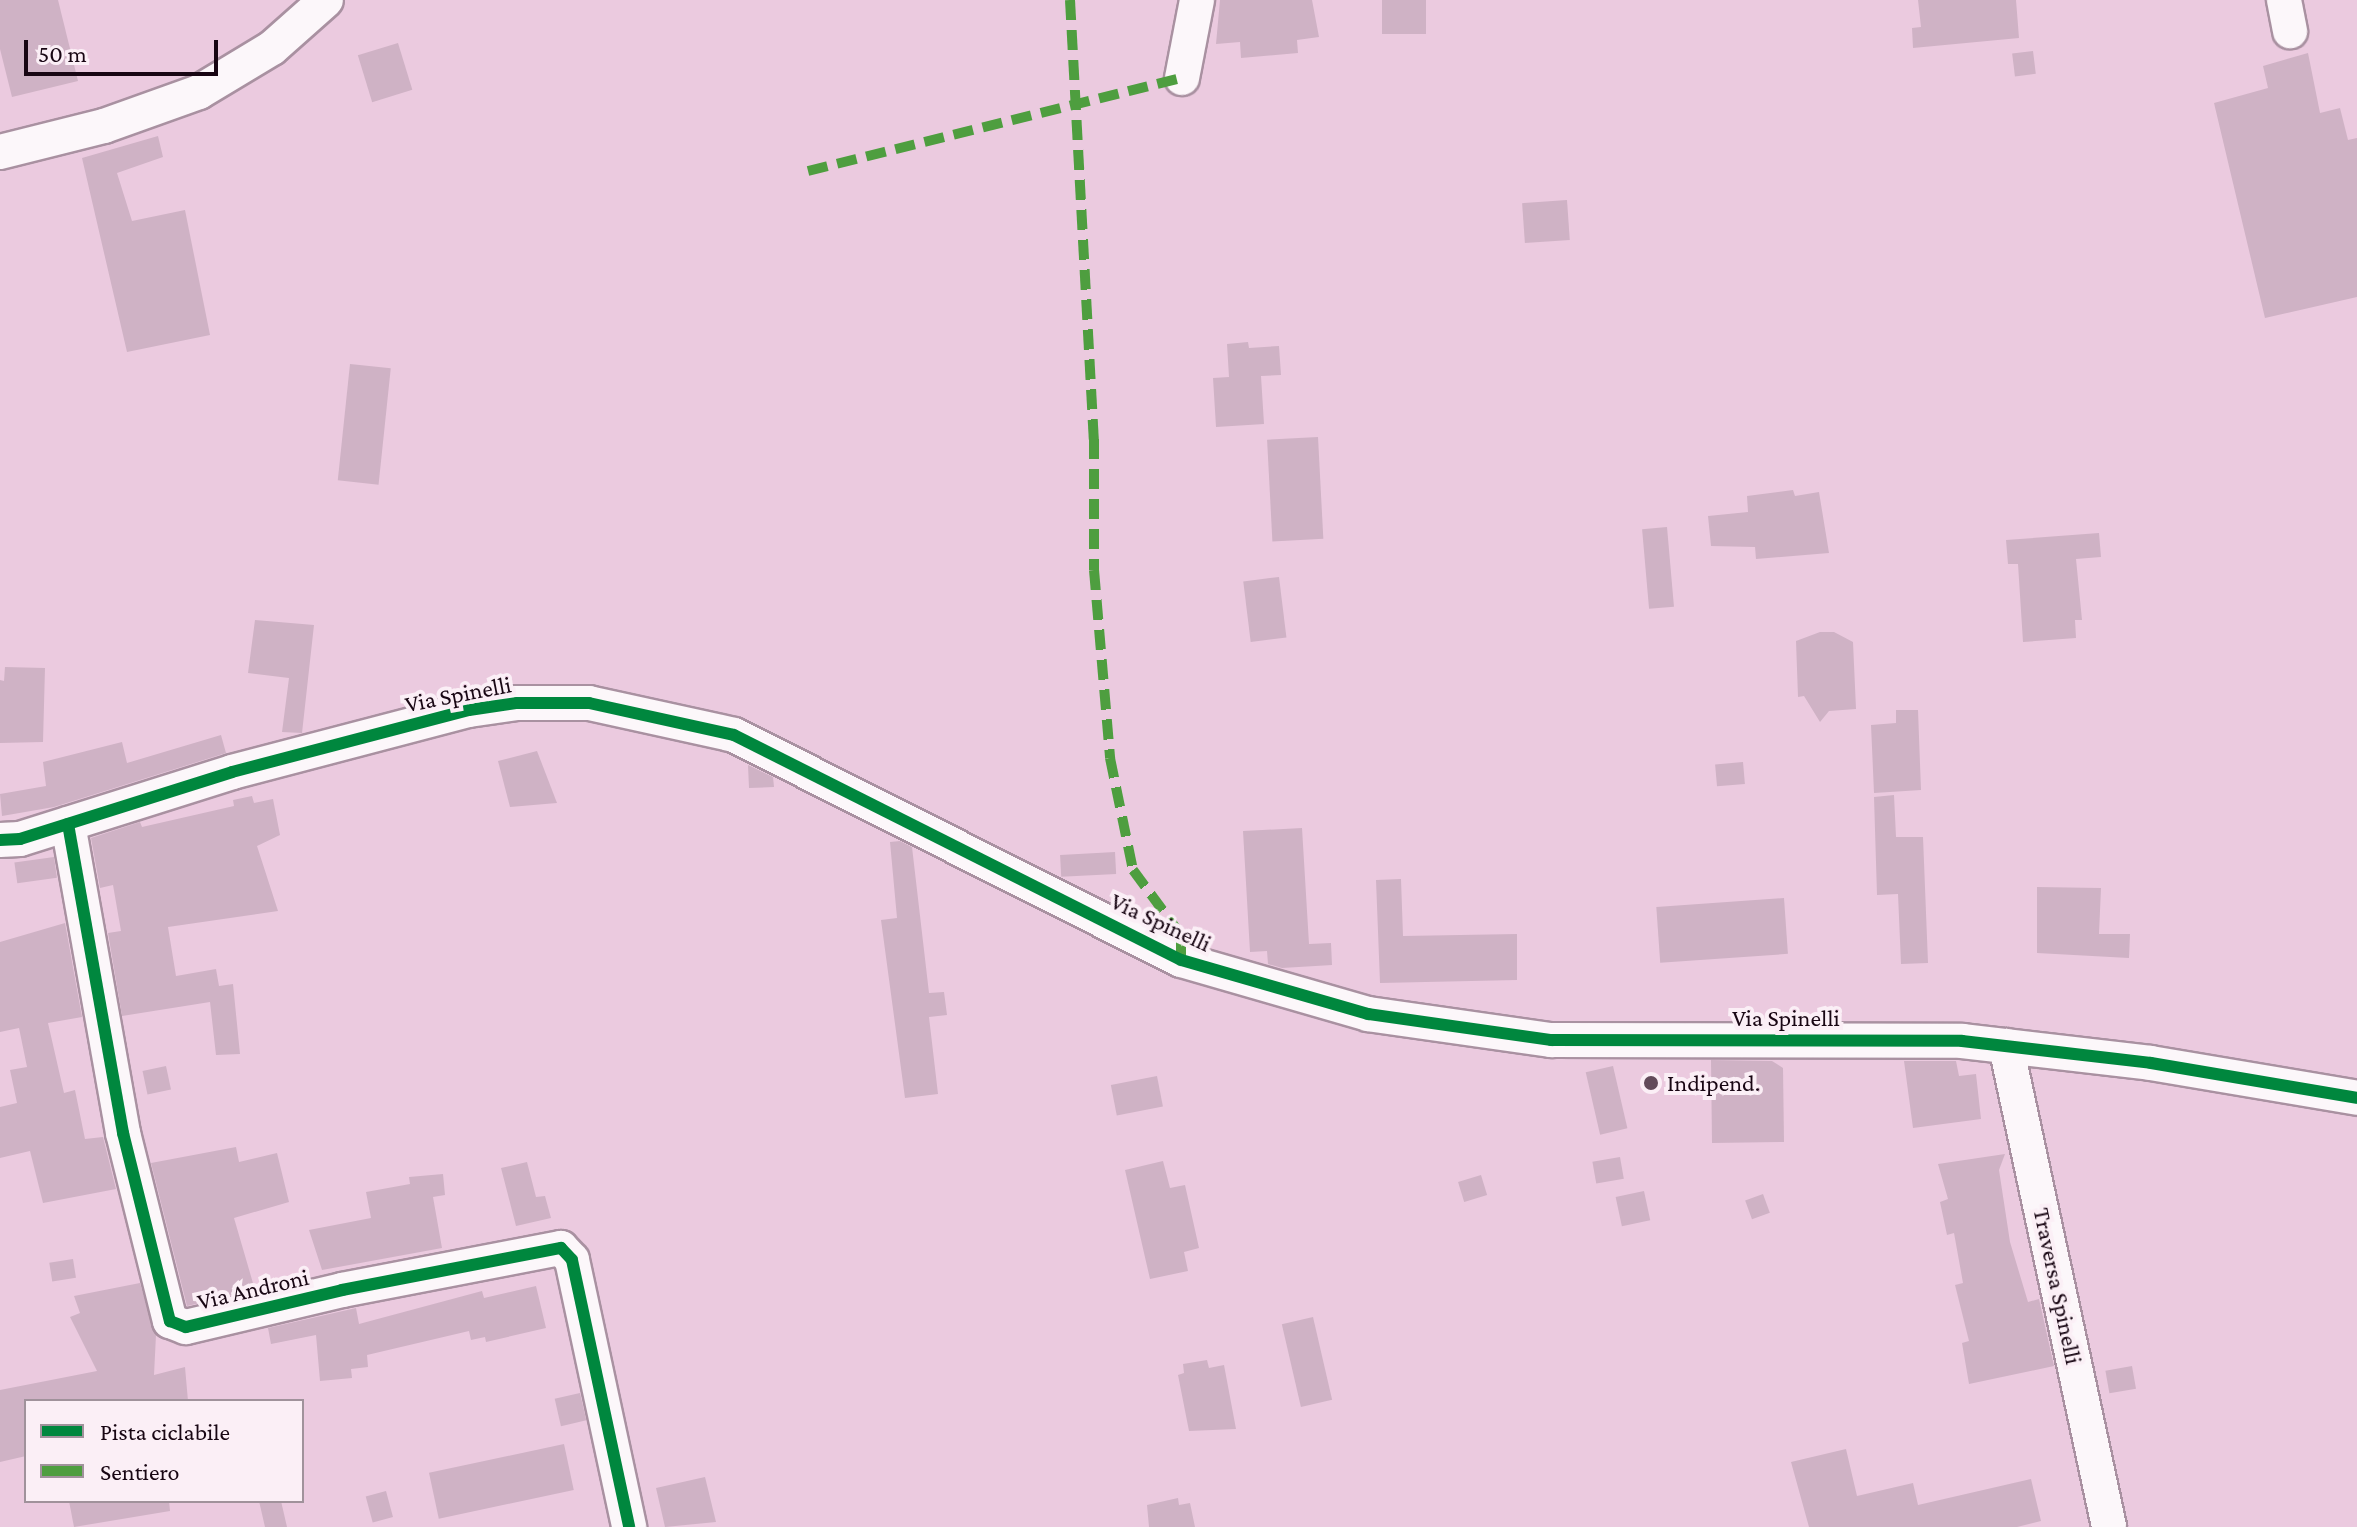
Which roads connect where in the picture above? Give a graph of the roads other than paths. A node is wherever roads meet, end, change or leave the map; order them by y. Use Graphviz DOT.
graph roads {
  1 [pos="326,0"];
  2 [pos="1197,0"];
  3 [pos="1182,78"];
  4 [pos="0,152"];
  5 [pos="68,824"];
  6 [pos="0,840"];
  7 [pos="2006,1046"];
  8 [pos="2357,1098"];
  9 [pos="629,1527"];
  10 [pos="2109,1527"];
  1 -- 4 [label="street"];
  2 -- 3 [label="street"];
  5 -- 6 [label="street, Via Spinelli"];
  5 -- 7 [label="street, Via Spinelli"];
  5 -- 9 [label="street, Via Androni"];
  7 -- 8 [label="street, Via Spinelli"];
  7 -- 10 [label="street, Traversa Spinelli"];
}
